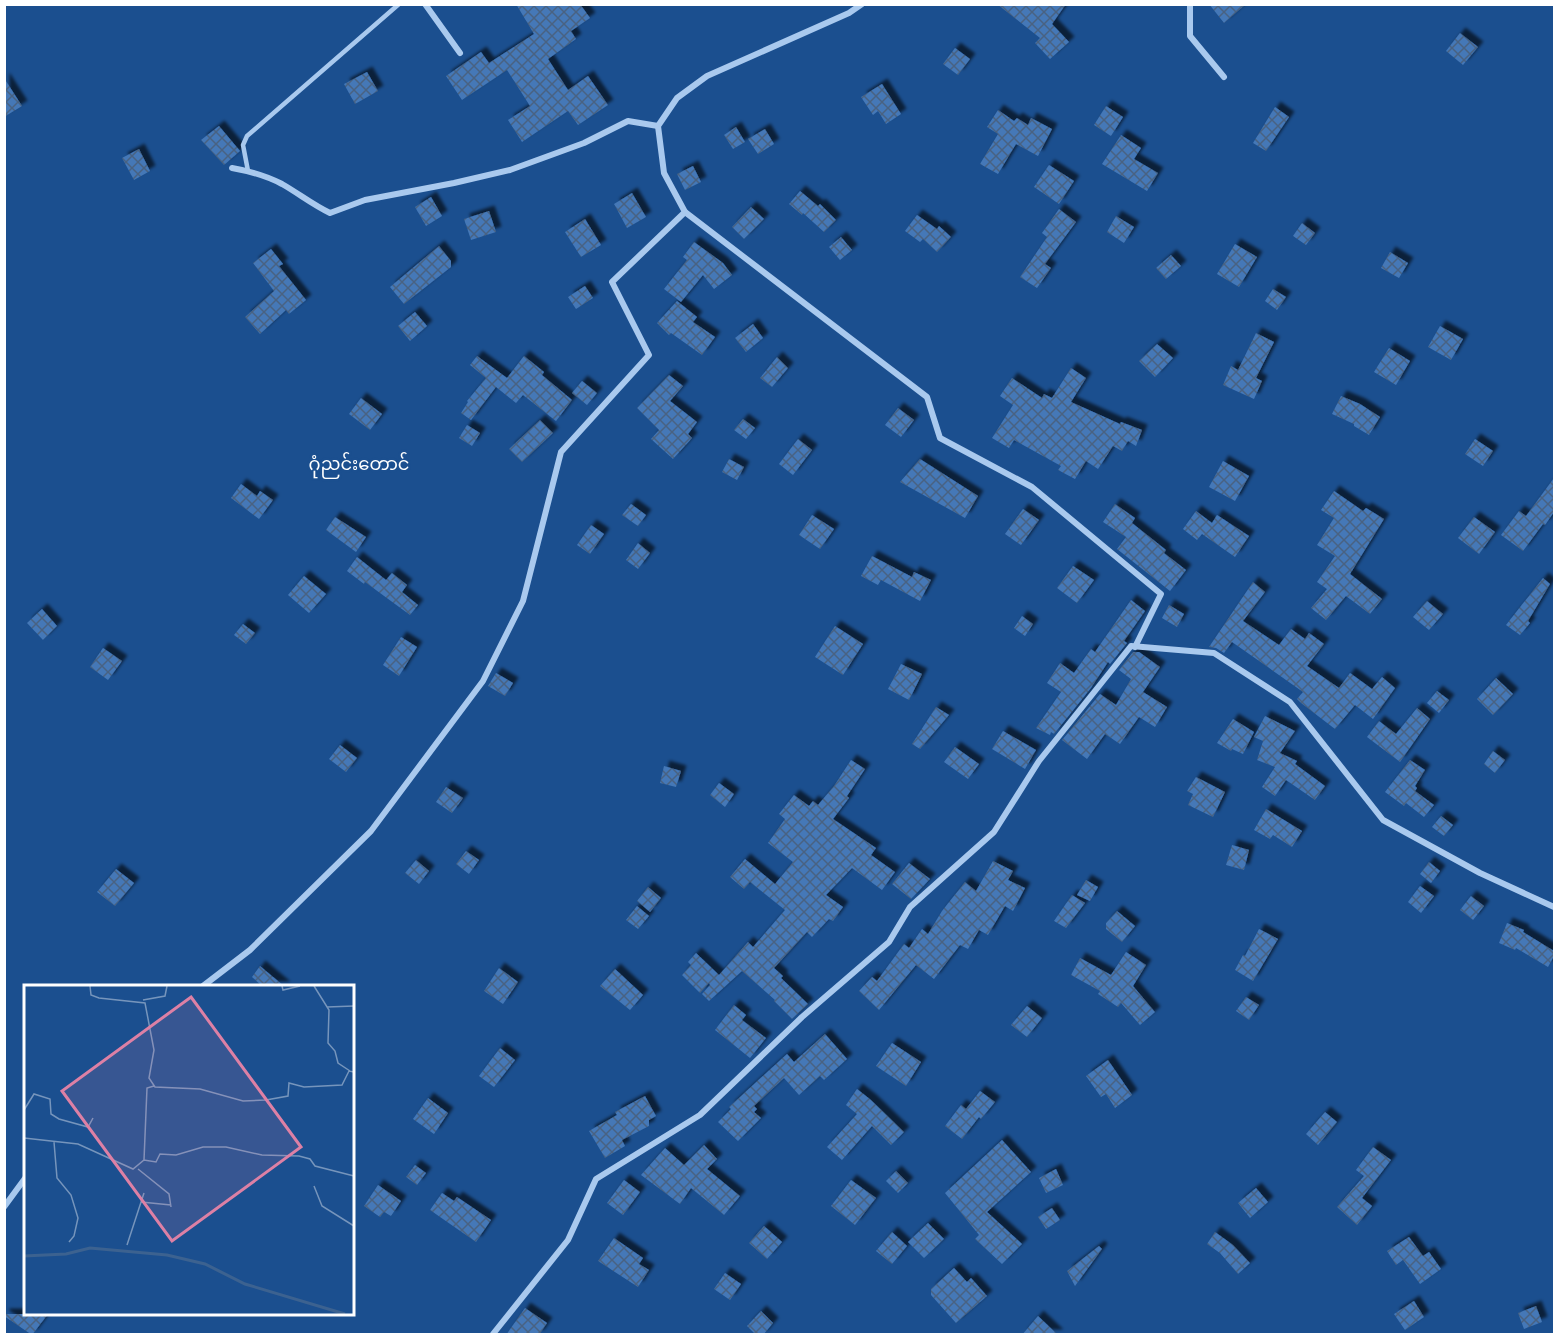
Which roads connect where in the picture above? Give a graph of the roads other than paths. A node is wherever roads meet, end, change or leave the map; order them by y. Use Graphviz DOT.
graph roads {
  1 [pos="399,4"];
  2 [pos="425,4"];
  3 [pos="862,4"];
  4 [pos="1190,4"];
  5 [pos="460,53"];
  6 [pos="1224,77"];
  7 [pos="658,126"];
  8 [pos="232,168"];
  9 [pos="248,171"];
  10 [pos="685,212"];
  11 [pos="1135,646"];
  12 [pos="1554,907"];
  13 [pos="206,985"];
  14 [pos="24,1180"];
  15 [pos="4,1207"];
  16 [pos="493,1335"];
  1 -- 9 [label="lane"];
  2 -- 5 [label="street"];
  3 -- 7 [label="street"];
  4 -- 6 [label="street"];
  7 -- 9 [label="street"];
  7 -- 10 [label="street"];
  8 -- 9 [label="street"];
  10 -- 11 [label="street"];
  10 -- 13 [label="street"];
  11 -- 12 [label="street"];
  11 -- 16 [label="street"];
  14 -- 15 [label="street"];
}
